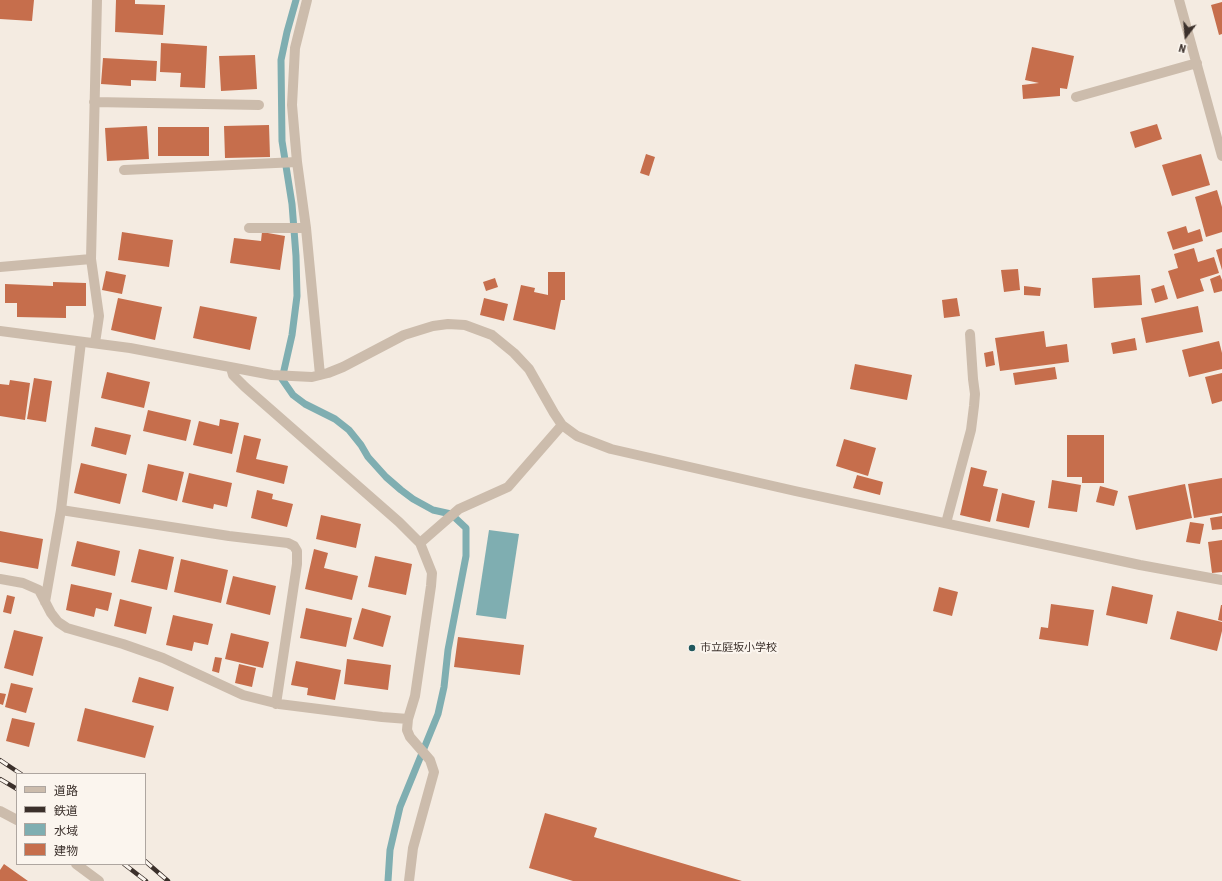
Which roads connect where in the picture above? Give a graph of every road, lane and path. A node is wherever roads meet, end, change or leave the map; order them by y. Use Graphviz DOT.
graph roads {
  1 [pos="98,0"];
  2 [pos="307,0"];
  3 [pos="1179,0"];
  4 [pos="1197,63"];
  5 [pos="1076,97"];
  6 [pos="94,102"];
  7 [pos="259,105"];
  8 [pos="1222,156"];
  9 [pos="297,162"];
  10 [pos="124,170"];
  11 [pos="249,228"];
  12 [pos="306,228"];
  13 [pos="91,259"];
  14 [pos="0,267"];
  15 [pos="0,331"];
  16 [pos="970,334"];
  17 [pos="81,342"];
  18 [pos="95,343"];
  19 [pos="230,368"];
  20 [pos="320,375"];
  21 [pos="562,426"];
  22 [pos="61,510"];
  23 [pos="946,523"];
  24 [pos="420,543"];
  25 [pos="0,579"];
  26 [pos="1222,580"];
  27 [pos="46,602"];
  28 [pos="276,704"];
  29 [pos="408,719"];
  30 [pos="0,811"];
  31 [pos="16,819"];
  32 [pos="77,865"];
  33 [pos="98,881"];
  34 [pos="409,881"];
  1 -- 6 [label="street"];
  2 -- 9 [label="street"];
  3 -- 4 [label="street"];
  4 -- 5 [label="street"];
  4 -- 8 [label="street"];
  6 -- 7 [label="street"];
  6 -- 13 [label="street"];
  9 -- 10 [label="street"];
  9 -- 12 [label="street"];
  11 -- 12 [label="street"];
  12 -- 20 [label="street"];
  13 -- 14 [label="street"];
  13 -- 18 [label="street"];
  15 -- 17 [label="street"];
  16 -- 23 [label="street"];
  17 -- 18 [label="street"];
  17 -- 22 [label="street"];
  18 -- 19 [label="street"];
  19 -- 20 [label="street"];
  19 -- 24 [label="street"];
  20 -- 21 [label="street"];
  21 -- 23 [label="street"];
  21 -- 24 [label="street"];
  22 -- 27 [label="street"];
  22 -- 28 [label="street"];
  23 -- 26 [label="street"];
  24 -- 29 [label="street"];
  25 -- 27 [label="street"];
  27 -- 28 [label="street"];
  28 -- 29 [label="street"];
  29 -- 34 [label="street"];
  30 -- 31 [label="street"];
  32 -- 33 [label="street"];
}
